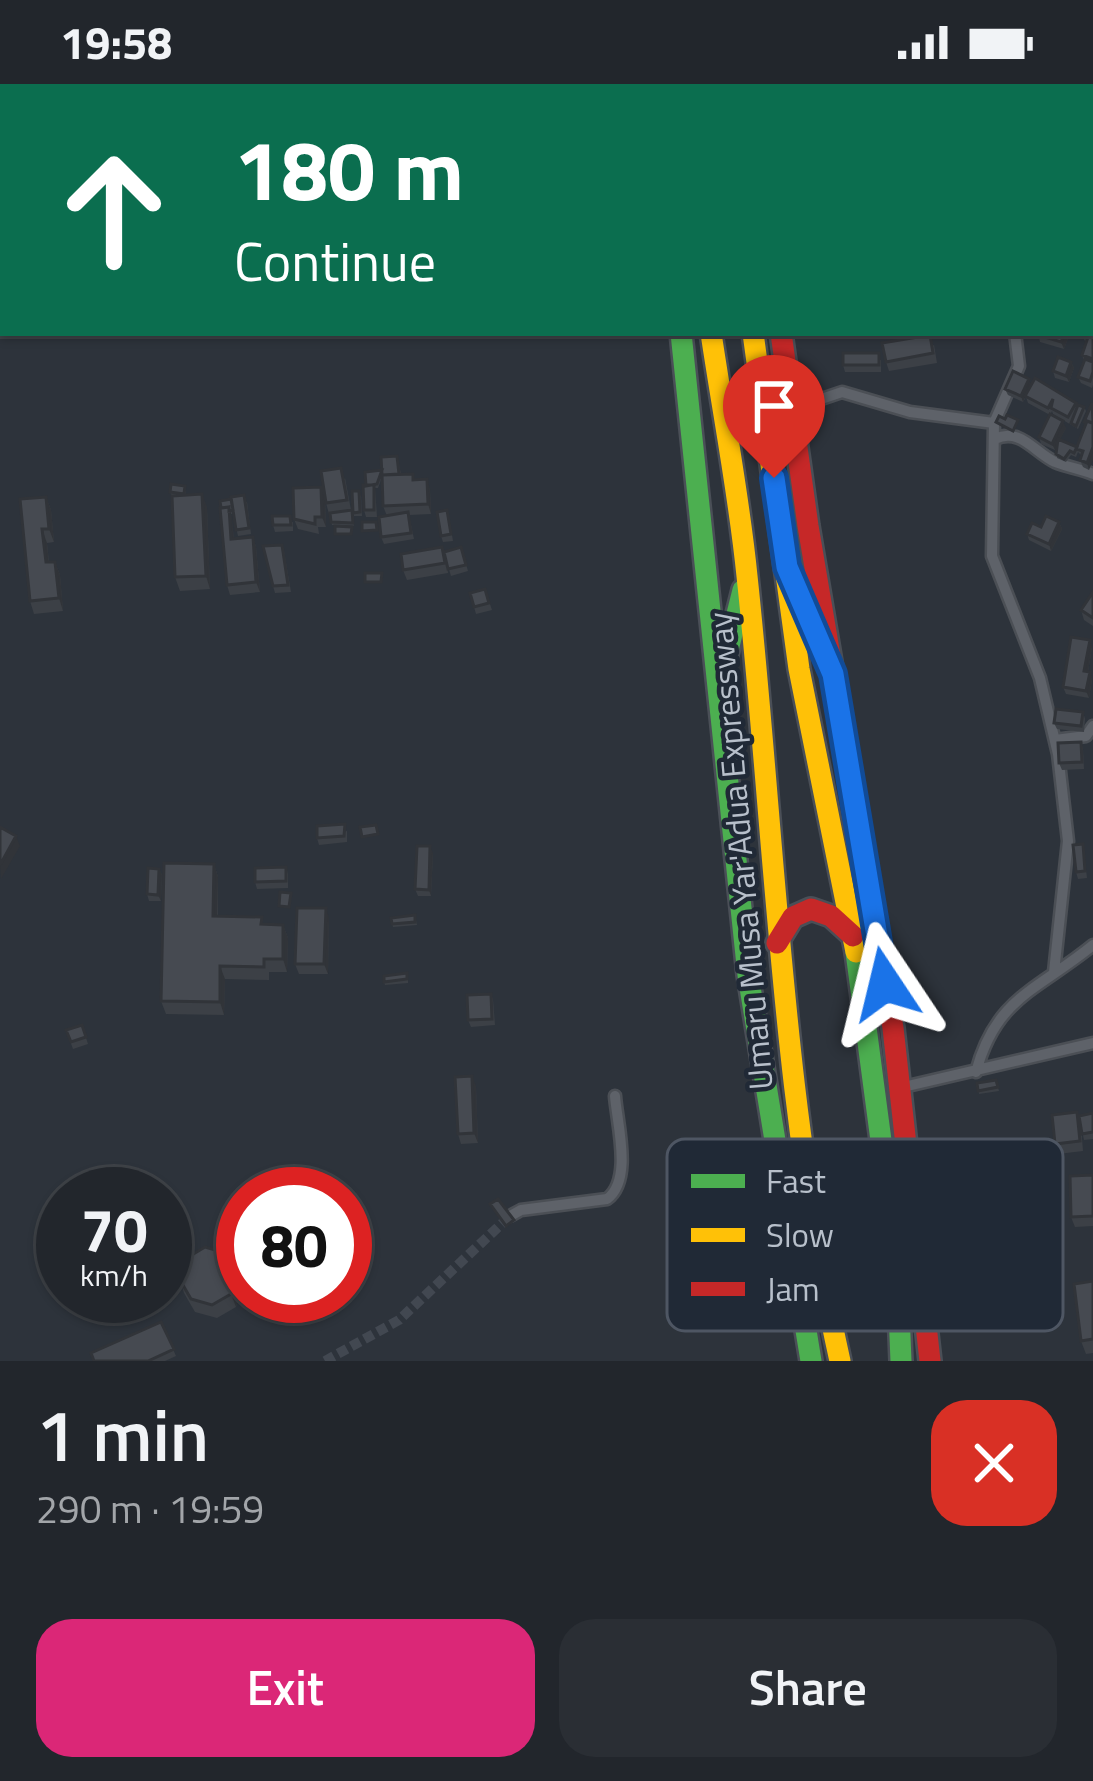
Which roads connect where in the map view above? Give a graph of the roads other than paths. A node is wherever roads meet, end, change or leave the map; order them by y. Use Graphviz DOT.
graph roads {
  1 [pos="681,336"];
  2 [pos="711,336"];
  3 [pos="781,336"];
  4 [pos="1015,336"];
  5 [pos="755,337"];
  6 [pos="792,409"];
  7 [pos="994,423"];
  8 [pos="995,439"];
  9 [pos="1093,474"];
  10 [pos="787,567"];
  11 [pos="747,572"];
  12 [pos="833,674"];
  13 [pos="716,700"];
  14 [pos="1093,726"];
  15 [pos="1055,740"];
  16 [pos="854,937"];
  17 [pos="777,944"];
  18 [pos="1093,945"];
  19 [pos="1054,972"];
  20 [pos="1093,1043"];
  21 [pos="976,1072"];
  22 [pos="899,1088"];
  23 [pos="615,1096"];
  24 [pos="773,1139"];
  25 [pos="801,1139"];
  26 [pos="881,1139"];
  27 [pos="905,1139"];
  28 [pos="509,1216"];
  29 [pos="807,1331"];
  30 [pos="834,1331"];
  31 [pos="899,1331"];
  32 [pos="927,1331"];
  33 [pos="812,1361"];
  34 [pos="840,1361"];
  35 [pos="901,1361"];
  36 [pos="930,1361"];
  1 -- 13 [label="highway, Umaru Musa Yar'Adua Expressway"];
  2 -- 11 [label="highway, Umaru Musa Yar'Adua Expressway"];
  3 -- 6 [label="highway"];
  4 -- 7 [label="street"];
  5 -- 10 [label="highway"];
  6 -- 7 [label="street"];
  6 -- 12 [label="highway"];
  7 -- 8 [label="street"];
  8 -- 9 [label="street"];
  8 -- 15 [label="street"];
  10 -- 12 [label="highway"];
  10 -- 16 [label="highway"];
  11 -- 13 [label="highway"];
  11 -- 17 [label="highway, Umaru Musa Yar'Adua Expressway"];
  12 -- 22 [label="highway"];
  13 -- 24 [label="highway, Umaru Musa Yar'Adua Expressway"];
  14 -- 15 [label="street"];
  15 -- 19 [label="street"];
  16 -- 17 [label="highway"];
  16 -- 26 [label="highway"];
  17 -- 25 [label="highway, Umaru Musa Yar'Adua Expressway"];
  18 -- 19 [label="street"];
  19 -- 21 [label="street"];
  20 -- 21 [label="street"];
  21 -- 22 [label="street"];
  22 -- 27 [label="highway"];
  23 -- 28 [label="street"];
  29 -- 33 [label="highway, Umaru Musa Yar'Adua Expressway"];
  30 -- 34 [label="highway, Umaru Musa Yar'Adua Expressway"];
  31 -- 35 [label="highway"];
  32 -- 36 [label="highway"];
}
